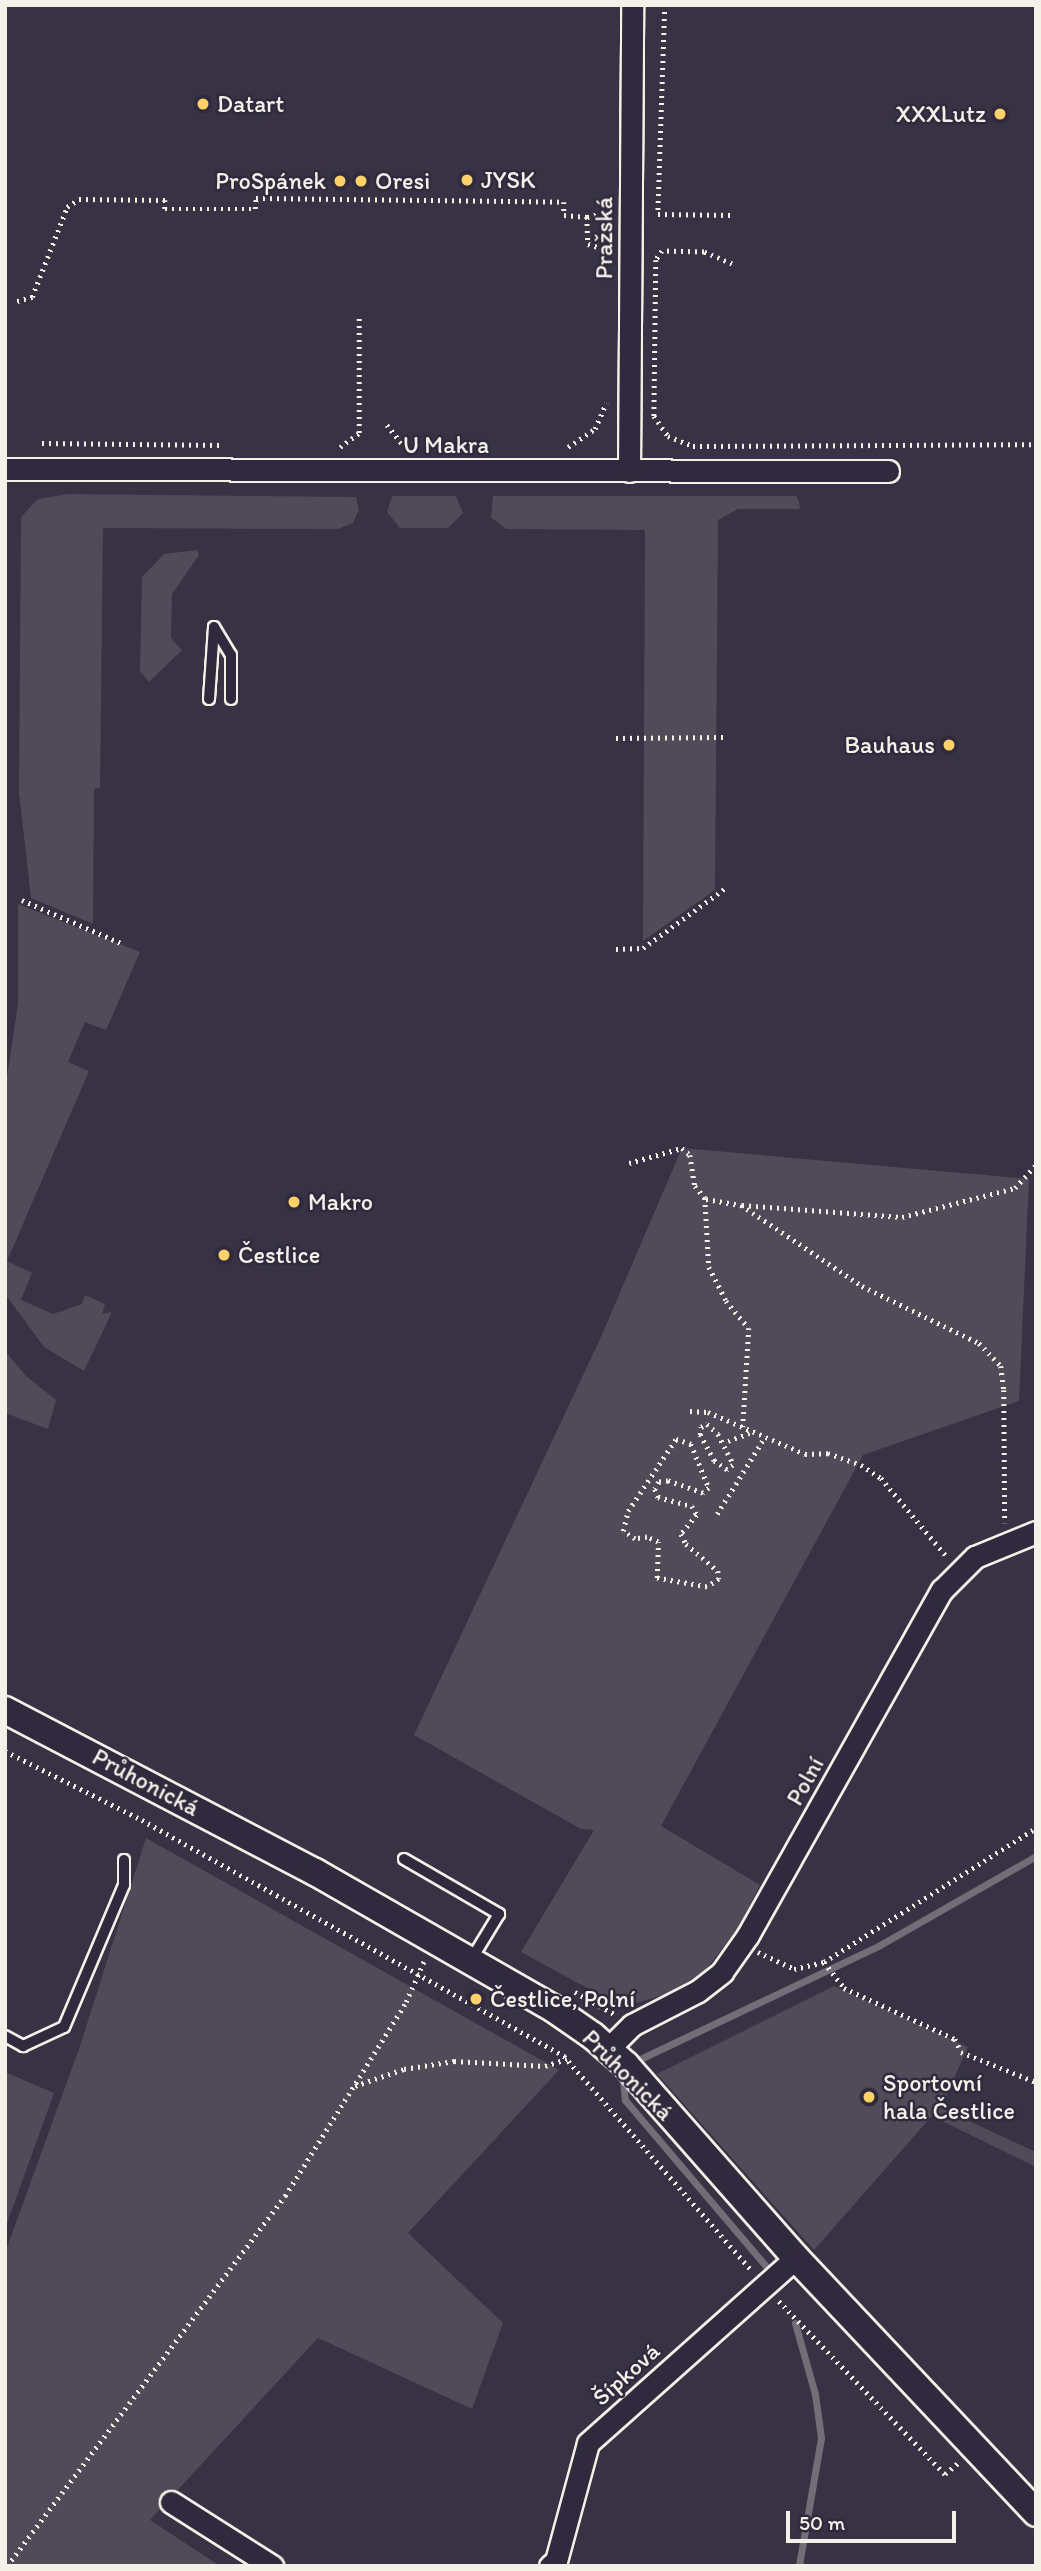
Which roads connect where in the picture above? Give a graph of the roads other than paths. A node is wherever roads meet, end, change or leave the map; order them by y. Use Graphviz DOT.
graph roads {
  1 [pos="632,5"];
  2 [pos="5,469"];
  3 [pos="629,471"];
  4 [pos="887,471"];
  5 [pos="209,699"];
  6 [pos="231,699"];
  7 [pos="1036,1532"];
  8 [pos="5,1710"];
  9 [pos="404,1859"];
  10 [pos="124,1860"];
  11 [pos="471,1960"];
  12 [pos="5,2036"];
  13 [pos="608,2049"];
  14 [pos="796,2258"];
  15 [pos="171,2502"];
  16 [pos="1036,2513"];
  17 [pos="272,2566"];
  18 [pos="550,2566"];
  1 -- 3 [label="street, Pražská"];
  2 -- 3 [label="street, U Makra"];
  3 -- 4 [label="street, U Makra"];
  5 -- 6 [label="lane"];
  7 -- 13 [label="street, Polní"];
  8 -- 11 [label="street, Průhonická"];
  9 -- 11 [label="lane"];
  10 -- 12 [label="lane"];
  11 -- 13 [label="street, Průhonická"];
  13 -- 14 [label="street, Průhonická"];
  14 -- 16 [label="street, Průhonická"];
  14 -- 18 [label="street, Šípková"];
  15 -- 17 [label="street"];
}
